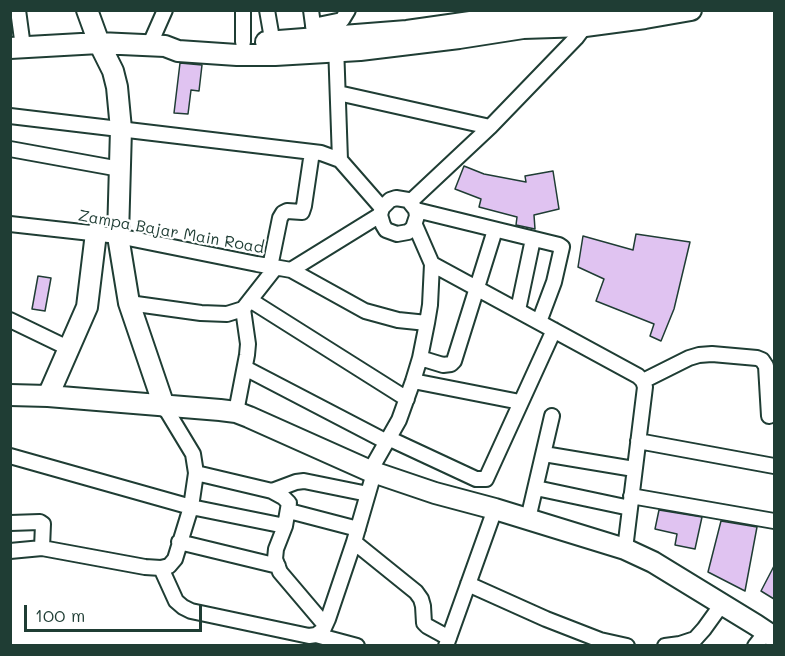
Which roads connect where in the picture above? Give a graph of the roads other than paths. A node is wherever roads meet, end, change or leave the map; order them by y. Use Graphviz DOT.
graph roads {
  1 [pos="18,10"];
  2 [pos="87,10"];
  3 [pos="165,10"];
  4 [pos="243,10"];
  5 [pos="267,10"];
  6 [pos="311,10"];
  7 [pos="348,10"];
  8 [pos="691,10"];
  9 [pos="645,14"];
  10 [pos="592,16"];
  11 [pos="323,41"];
  12 [pos="243,42"];
  13 [pos="99,43"];
  14 [pos="158,45"];
  15 [pos="17,48"];
  16 [pos="273,48"];
  17 [pos="338,93"];
  18 [pos="10,116"];
  19 [pos="490,127"];
  20 [pos="121,129"];
  21 [pos="10,149"];
  22 [pos="312,152"];
  23 [pos="340,159"];
  24 [pos="120,169"];
  25 [pos="413,206"];
  26 [pos="381,211"];
  27 [pos="10,224"];
  28 [pos="415,225"];
  29 [pos="495,230"];
  30 [pos="96,233"];
  31 [pos="118,236"];
  32 [pos="533,239"];
  33 [pos="432,264"];
  34 [pos="273,267"];
  35 [pos="291,270"];
  36 [pos="477,288"];
  37 [pos="129,303"];
  38 [pos="246,304"];
  39 [pos="518,310"];
  40 [pos="10,320"];
  41 [pos="539,322"];
  42 [pos="426,324"];
  43 [pos="554,330"];
  44 [pos="68,348"];
  45 [pos="420,358"];
  46 [pos="245,368"];
  47 [pos="413,381"];
  48 [pos="643,381"];
  49 [pos="10,395"];
  50 [pos="48,396"];
  51 [pos="407,399"];
  52 [pos="520,402"];
  53 [pos="164,406"];
  54 [pos="236,412"];
  55 [pos="552,416"];
  56 [pos="770,416"];
  57 [pos="388,440"];
  58 [pos="638,441"];
  59 [pos="544,454"];
  60 [pos="10,456"];
  61 [pos="774,466"];
  62 [pos="634,469"];
  63 [pos="372,472"];
  64 [pos="196,473"];
  65 [pos="536,488"];
  66 [pos="272,491"];
  67 [pos="368,495"];
  68 [pos="630,502"];
  69 [pos="191,507"];
  70 [pos="495,509"];
  71 [pos="289,511"];
  72 [pos="528,519"];
  73 [pos="774,521"];
  74 [pos="10,523"];
  75 [pos="285,526"];
  76 [pos="356,536"];
  77 [pos="179,542"];
  78 [pos="42,548"];
  79 [pos="625,549"];
  80 [pos="10,551"];
  81 [pos="278,566"];
  82 [pos="161,568"];
  83 [pos="468,584"];
  84 [pos="722,604"];
  85 [pos="321,630"];
  86 [pos="765,638"];
  87 [pos="703,640"];
  88 [pos="448,642"];
  89 [pos="357,645"];
  90 [pos="627,645"];
  91 [pos="665,645"];
  1 -- 15 [label="street"];
  2 -- 13 [label="street"];
  3 -- 14 [label="street"];
  4 -- 12 [label="street"];
  5 -- 16 [label="street"];
  6 -- 11 [label="street"];
  7 -- 11 [label="street"];
  8 -- 9 [label="street"];
  9 -- 10 [label="street"];
  10 -- 11 [label="street"];
  10 -- 19 [label="street"];
  11 -- 16 [label="street"];
  11 -- 17 [label="street"];
  12 -- 14 [label="street"];
  12 -- 16 [label="street"];
  13 -- 14 [label="street"];
  13 -- 15 [label="street"];
  13 -- 20 [label="street"];
  14 -- 16 [label="street"];
  17 -- 19 [label="street"];
  17 -- 23 [label="street"];
  18 -- 20 [label="street"];
  19 -- 25 [label="street"];
  20 -- 22 [label="street"];
  20 -- 24 [label="street"];
  21 -- 24 [label="street"];
  22 -- 23 [label="street"];
  22 -- 34 [label="street"];
  23 -- 26 [label="street"];
  24 -- 31 [label="street"];
  25 -- 26 [label="street"];
  25 -- 28 [label="street"];
  25 -- 29 [label="street"];
  26 -- 28 [label="street"];
  26 -- 35 [label="street"];
  27 -- 30 [label="street, Zampa Bajar Main Road"];
  28 -- 33 [label="street"];
  29 -- 32 [label="street"];
  29 -- 36 [label="street"];
  30 -- 31 [label="street, Zampa Bajar Main Road"];
  30 -- 44 [label="street"];
  31 -- 34 [label="street, Zampa Bajar Main Road"];
  31 -- 37 [label="street"];
  32 -- 39 [label="street"];
  32 -- 41 [label="street"];
  33 -- 36 [label="street"];
  33 -- 42 [label="street"];
  34 -- 35 [label="street, Zampa Bajar Main Road"];
  34 -- 38 [label="street"];
  35 -- 42 [label="street, Zampa Bajar Main Road"];
  36 -- 39 [label="street"];
  36 -- 45 [label="street"];
  37 -- 38 [label="street"];
  37 -- 53 [label="street"];
  38 -- 46 [label="street"];
  38 -- 51 [label="street"];
  39 -- 41 [label="street"];
  40 -- 44 [label="street"];
  41 -- 43 [label="street"];
  42 -- 45 [label="street"];
  43 -- 48 [label="street"];
  43 -- 52 [label="street"];
  44 -- 50 [label="street"];
  45 -- 47 [label="street"];
  46 -- 54 [label="street"];
  46 -- 57 [label="street"];
  47 -- 51 [label="street"];
  47 -- 52 [label="street"];
  48 -- 56 [label="street"];
  48 -- 58 [label="street"];
  49 -- 50 [label="street"];
  50 -- 53 [label="street"];
  51 -- 57 [label="street"];
  52 -- 57 [label="street"];
  53 -- 54 [label="street"];
  53 -- 64 [label="street"];
  54 -- 63 [label="street"];
  55 -- 59 [label="street"];
  57 -- 63 [label="street"];
  58 -- 61 [label="street"];
  58 -- 62 [label="street"];
  59 -- 62 [label="street"];
  59 -- 65 [label="street"];
  60 -- 69 [label="street"];
  62 -- 68 [label="street"];
  63 -- 67 [label="street"];
  63 -- 70 [label="street"];
  64 -- 66 [label="street"];
  64 -- 69 [label="street"];
  65 -- 68 [label="street"];
  65 -- 72 [label="street"];
  66 -- 67 [label="street"];
  66 -- 71 [label="street"];
  67 -- 76 [label="street"];
  68 -- 73 [label="street"];
  68 -- 79 [label="street"];
  69 -- 75 [label="street"];
  69 -- 77 [label="street"];
  70 -- 72 [label="street"];
  70 -- 83 [label="street"];
  71 -- 75 [label="street"];
  71 -- 76 [label="street"];
  72 -- 79 [label="street"];
  74 -- 78 [label="street"];
  75 -- 81 [label="street"];
  76 -- 85 [label="street"];
  76 -- 88 [label="street"];
  77 -- 81 [label="street"];
  77 -- 82 [label="street"];
  78 -- 80 [label="street"];
  78 -- 82 [label="street"];
  79 -- 84 [label="street"];
  81 -- 85 [label="street"];
  82 -- 85 [label="street"];
  83 -- 88 [label="street"];
  83 -- 90 [label="street"];
  84 -- 86 [label="street"];
  84 -- 87 [label="street"];
  85 -- 89 [label="street"];
  87 -- 91 [label="street"];
}
